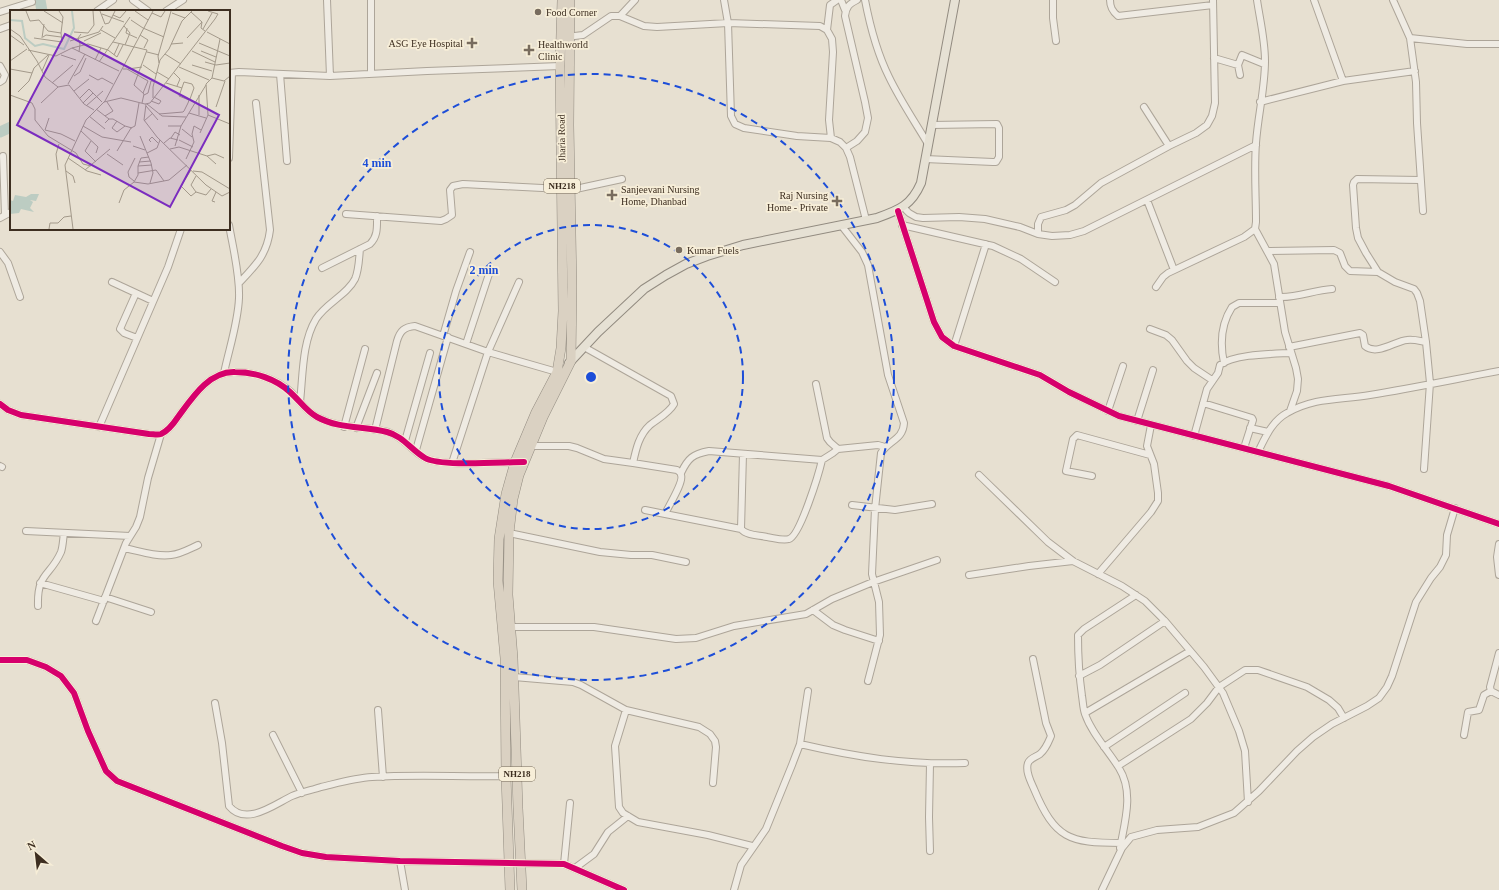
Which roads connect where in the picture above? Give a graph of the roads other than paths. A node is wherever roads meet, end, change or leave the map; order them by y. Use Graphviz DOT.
graph roads {
  1 [pos="113,0"];
  2 [pos="133,0"];
  3 [pos="183,0"];
  4 [pos="327,0"];
  5 [pos="371,0"];
  6 [pos="562,0"];
  7 [pos="570,0"];
  8 [pos="635,0"];
  9 [pos="724,0"];
  10 [pos="837,0"];
  11 [pos="841,0"];
  12 [pos="857,0"];
  13 [pos="865,0"];
  14 [pos="954,0"];
  15 [pos="1053,0"];
  16 [pos="1110,0"];
  17 [pos="1257,0"];
  18 [pos="1314,0"];
  19 [pos="1393,0"];
  20 [pos="32,2"];
  21 [pos="1213,2"];
  22 [pos="98,10"];
  23 [pos="147,10"];
  24 [pos="168,10"];
  25 [pos="845,10"];
  26 [pos="0,12"];
  27 [pos="620,16"];
  28 [pos="728,23"];
  29 [pos="10,25"];
  30 [pos="0,29"];
  31 [pos="828,30"];
  32 [pos="565,37"];
  33 [pos="1410,38"];
  34 [pos="1056,42"];
  35 [pos="1499,44"];
  36 [pos="1214,58"];
  37 [pos="1264,64"];
  38 [pos="1238,65"];
  39 [pos="0,66"];
  40 [pos="560,66"];
  41 [pos="1415,71"];
  42 [pos="230,73"];
  43 [pos="280,74"];
  44 [pos="371,74"];
  45 [pos="1240,75"];
  46 [pos="330,76"];
  47 [pos="1343,81"];
  48 [pos="0,82"];
  49 [pos="1260,102"];
  50 [pos="256,103"];
  51 [pos="1144,107"];
  52 [pos="931,125"];
  53 [pos="830,138"];
  54 [pos="928,144"];
  55 [pos="1256,145"];
  56 [pos="1169,146"];
  57 [pos="846,148"];
  58 [pos="3,156"];
  59 [pos="925,159"];
  60 [pos="287,161"];
  61 [pos="622,180"];
  62 [pos="1420,180"];
  63 [pos="566,189"];
  64 [pos="1147,200"];
  65 [pos="901,209"];
  66 [pos="1423,211"];
  67 [pos="346,214"];
  68 [pos="2,216"];
  69 [pos="377,216"];
  70 [pos="866,220"];
  71 [pos="902,224"];
  72 [pos="841,225"];
  73 [pos="1255,229"];
  74 [pos="181,230"];
  75 [pos="230,230"];
  76 [pos="1038,234"];
  77 [pos="986,244"];
  78 [pos="360,249"];
  79 [pos="1267,251"];
  80 [pos="0,252"];
  81 [pos="470,252"];
  82 [pos="322,268"];
  83 [pos="1174,270"];
  84 [pos="490,271"];
  85 [pos="1378,272"];
  86 [pos="112,282"];
  87 [pos="518,282"];
  88 [pos="1055,282"];
  89 [pos="239,283"];
  90 [pos="1156,287"];
  91 [pos="1332,289"];
  92 [pos="136,293"];
  93 [pos="20,296"];
  94 [pos="1279,300"];
  95 [pos="153,301"];
  96 [pos="1150,329"];
  97 [pos="445,336"];
  98 [pos="137,338"];
  99 [pos="1426,342"];
  100 [pos="466,344"];
  101 [pos="954,346"];
  102 [pos="584,347"];
  103 [pos="365,349"];
  104 [pos="1290,350"];
  105 [pos="488,352"];
  106 [pos="430,353"];
  107 [pos="571,361"];
  108 [pos="1224,363"];
  109 [pos="1123,366"];
  110 [pos="1153,370"];
  111 [pos="1499,371"];
  112 [pos="557,372"];
  113 [pos="224,373"];
  114 [pos="377,373"];
  115 [pos="1212,380"];
  116 [pos="1430,383"];
  117 [pos="816,384"];
  118 [pos="300,402"];
  119 [pos="1203,403"];
  120 [pos="0,404"];
  121 [pos="1108,411"];
  122 [pos="1290,411"];
  123 [pos="1137,421"];
  124 [pos="1151,425"];
  125 [pos="99,427"];
  126 [pos="344,427"];
  127 [pos="356,428"];
  128 [pos="1250,428"];
  129 [pos="375,430"];
  130 [pos="1268,432"];
  131 [pos="161,434"];
  132 [pos="1194,436"];
  133 [pos="405,441"];
  134 [pos="531,446"];
  135 [pos="884,447"];
  136 [pos="1244,448"];
  137 [pos="838,449"];
  138 [pos="416,450"];
  139 [pos="1258,452"];
  140 [pos="743,454"];
  141 [pos="1150,455"];
  142 [pos="822,460"];
  143 [pos="452,462"];
  144 [pos="519,462"];
  145 [pos="633,462"];
  146 [pos="1424,469"];
  147 [pos="681,473"];
  148 [pos="979,475"];
  149 [pos="1092,476"];
  150 [pos="932,504"];
  151 [pos="852,505"];
  152 [pos="875,508"];
  153 [pos="1454,508"];
  154 [pos="645,510"];
  155 [pos="665,514"];
  156 [pos="1499,524"];
  157 [pos="741,529"];
  158 [pos="26,531"];
  159 [pos="509,532"];
  160 [pos="64,533"];
  161 [pos="130,536"];
  162 [pos="1499,544"];
  163 [pos="198,545"];
  164 [pos="124,548"];
  165 [pos="938,560"];
  166 [pos="1073,561"];
  167 [pos="686,562"];
  168 [pos="1098,574"];
  169 [pos="969,575"];
  170 [pos="1499,575"];
  171 [pos="873,582"];
  172 [pos="40,583"];
  173 [pos="1136,595"];
  174 [pos="105,599"];
  175 [pos="38,606"];
  176 [pos="812,610"];
  177 [pos="151,612"];
  178 [pos="1165,620"];
  179 [pos="96,621"];
  180 [pos="511,627"];
  181 [pos="508,638"];
  182 [pos="879,641"];
  183 [pos="1190,651"];
  184 [pos="1499,653"];
  185 [pos="509,658"];
  186 [pos="1033,659"];
  187 [pos="0,660"];
  188 [pos="1079,676"];
  189 [pos="514,677"];
  190 [pos="868,681"];
  191 [pos="1219,687"];
  192 [pos="808,691"];
  193 [pos="1491,691"];
  194 [pos="1185,693"];
  195 [pos="1499,695"];
  196 [pos="215,703"];
  197 [pos="378,710"];
  198 [pos="626,710"];
  199 [pos="1085,713"];
  200 [pos="1344,718"];
  201 [pos="274,735"];
  202 [pos="1464,735"];
  203 [pos="800,744"];
  204 [pos="1104,747"];
  205 [pos="965,763"];
  206 [pos="930,764"];
  207 [pos="1118,766"];
  208 [pos="506,776"];
  209 [pos="383,777"];
  210 [pos="713,783"];
  211 [pos="302,793"];
  212 [pos="1248,802"];
  213 [pos="570,803"];
  214 [pos="628,816"];
  215 [pos="1121,843"];
  216 [pos="752,846"];
  217 [pos="930,851"];
  218 [pos="1118,855"];
  219 [pos="400,861"];
  220 [pos="509,863"];
  221 [pos="521,863"];
  222 [pos="564,864"];
  223 [pos="575,868"];
  224 [pos="405,890"];
  225 [pos="510,890"];
  226 [pos="522,890"];
  227 [pos="624,890"];
  228 [pos="734,890"];
  229 [pos="1102,890"];
  1 -- 22 [label="street"];
  2 -- 23 [label="street"];
  3 -- 24 [label="street"];
  4 -- 46 [label="street"];
  5 -- 44 [label="street"];
  6 -- 32 [label="highway, Jharia Road / NH218"];
  7 -- 32 [label="highway, Jharia Road / NH218"];
  8 -- 27 [label="street"];
  9 -- 28 [label="street"];
  10 -- 31 [label="street"];
  11 -- 25 [label="street"];
  12 -- 25 [label="street"];
  13 -- 54 [label="street"];
  14 -- 52 [label="main road"];
  15 -- 34 [label="street"];
  16 -- 21 [label="street"];
  17 -- 37 [label="street"];
  18 -- 47 [label="street"];
  19 -- 33 [label="street"];
  20 -- 26 [label="street"];
  21 -- 36 [label="street"];
  25 -- 57 [label="street"];
  27 -- 28 [label="street"];
  27 -- 32 [label="street"];
  28 -- 31 [label="street"];
  28 -- 53 [label="street"];
  29 -- 30 [label="street"];
  31 -- 53 [label="street"];
  32 -- 40 [label="highway, Jharia Road / NH218"];
  32 -- 63 [label="highway, Jharia Road / NH218"];
  33 -- 35 [label="street"];
  33 -- 41 [label="street"];
  36 -- 38 [label="street"];
  36 -- 56 [label="street"];
  37 -- 38 [label="street"];
  37 -- 49 [label="street"];
  38 -- 45 [label="street"];
  39 -- 48 [label="street"];
  40 -- 44 [label="street"];
  40 -- 63 [label="highway, Jharia Road / NH218"];
  41 -- 47 [label="street"];
  41 -- 62 [label="street"];
  42 -- 43 [label="street"];
  43 -- 46 [label="street"];
  43 -- 60 [label="street"];
  44 -- 46 [label="street"];
  47 -- 49 [label="street"];
  49 -- 55 [label="street"];
  50 -- 89 [label="street"];
  51 -- 56 [label="street"];
  52 -- 54 [label="main road"];
  52 -- 59 [label="street"];
  53 -- 57 [label="street"];
  54 -- 59 [label="main road"];
  55 -- 64 [label="street"];
  55 -- 73 [label="street"];
  56 -- 76 [label="street"];
  57 -- 70 [label="street"];
  58 -- 68 [label="street"];
  59 -- 65 [label="main road"];
  61 -- 63 [label="street"];
  62 -- 66 [label="street"];
  62 -- 85 [label="street"];
  63 -- 69 [label="street"];
  63 -- 107 [label="highway, Jharia Road / NH218"];
  63 -- 112 [label="highway, Jharia Road / NH218"];
  64 -- 76 [label="street"];
  64 -- 83 [label="street"];
  65 -- 70 [label="main road"];
  65 -- 71 [label="street"];
  65 -- 76 [label="street"];
  67 -- 69 [label="street"];
  69 -- 78 [label="street"];
  70 -- 72 [label="main road"];
  71 -- 77 [label="street"];
  71 -- 101 [label="street"];
  72 -- 102 [label="main road"];
  72 -- 135 [label="street"];
  73 -- 79 [label="street"];
  73 -- 83 [label="street"];
  74 -- 95 [label="street"];
  75 -- 89 [label="street"];
  77 -- 88 [label="street"];
  77 -- 101 [label="street"];
  78 -- 82 [label="street"];
  78 -- 118 [label="street"];
  79 -- 85 [label="street"];
  79 -- 94 [label="street"];
  80 -- 93 [label="street"];
  81 -- 97 [label="street"];
  83 -- 90 [label="street"];
  84 -- 100 [label="street"];
  85 -- 99 [label="street"];
  86 -- 92 [label="street"];
  87 -- 105 [label="street"];
  89 -- 113 [label="street"];
  91 -- 94 [label="street"];
  92 -- 95 [label="street"];
  92 -- 98 [label="street"];
  94 -- 104 [label="street"];
  94 -- 108 [label="street"];
  95 -- 98 [label="street"];
  96 -- 115 [label="street"];
  97 -- 100 [label="street"];
  97 -- 129 [label="street"];
  97 -- 138 [label="street"];
  98 -- 125 [label="street"];
  99 -- 104 [label="street"];
  99 -- 116 [label="street"];
  100 -- 105 [label="street"];
  101 -- 121 [label="street"];
  102 -- 107 [label="main road"];
  102 -- 145 [label="street"];
  103 -- 126 [label="street"];
  104 -- 108 [label="street"];
  104 -- 122 [label="street"];
  105 -- 112 [label="street"];
  105 -- 143 [label="street"];
  106 -- 133 [label="street"];
  107 -- 112 [label="main road"];
  107 -- 134 [label="highway, NH218"];
  108 -- 115 [label="street"];
  109 -- 121 [label="street"];
  110 -- 123 [label="street"];
  111 -- 116 [label="street"];
  112 -- 144 [label="highway, NH218"];
  113 -- 118 [label="street"];
  113 -- 131 [label="street"];
  114 -- 127 [label="street"];
  115 -- 119 [label="street"];
  116 -- 122 [label="street"];
  116 -- 146 [label="street"];
  117 -- 137 [label="street"];
  118 -- 126 [label="street"];
  119 -- 128 [label="street"];
  119 -- 132 [label="street"];
  120 -- 125 [label="street"];
  121 -- 123 [label="street"];
  122 -- 130 [label="street"];
  123 -- 124 [label="street"];
  124 -- 132 [label="street"];
  124 -- 141 [label="street"];
  125 -- 131 [label="street"];
  126 -- 127 [label="street"];
  127 -- 129 [label="street"];
  128 -- 130 [label="street"];
  128 -- 136 [label="street"];
  129 -- 133 [label="street"];
  130 -- 139 [label="street"];
  131 -- 161 [label="street"];
  132 -- 136 [label="street"];
  133 -- 138 [label="street"];
  134 -- 144 [label="highway, NH218"];
  134 -- 145 [label="street"];
  135 -- 137 [label="street"];
  135 -- 152 [label="street"];
  136 -- 139 [label="street"];
  137 -- 142 [label="street"];
  138 -- 143 [label="street"];
  139 -- 153 [label="street"];
  140 -- 142 [label="street"];
  140 -- 147 [label="street"];
  140 -- 157 [label="street"];
  141 -- 149 [label="street"];
  141 -- 168 [label="street"];
  142 -- 157 [label="street"];
  143 -- 144 [label="street"];
  144 -- 159 [label="highway, NH218"];
  144 -- 181 [label="highway, NH218"];
  145 -- 147 [label="street"];
  147 -- 155 [label="street"];
  148 -- 166 [label="street"];
  150 -- 152 [label="street"];
  151 -- 152 [label="street"];
  152 -- 171 [label="street"];
  153 -- 156 [label="street"];
  153 -- 200 [label="street"];
  154 -- 155 [label="street"];
  155 -- 157 [label="street"];
  158 -- 160 [label="street"];
  159 -- 167 [label="street"];
  159 -- 180 [label="highway, NH218"];
  160 -- 161 [label="street"];
  160 -- 172 [label="street"];
  161 -- 164 [label="street"];
  162 -- 170 [label="street"];
  163 -- 164 [label="street"];
  164 -- 174 [label="street"];
  165 -- 171 [label="street"];
  166 -- 168 [label="street"];
  166 -- 169 [label="street"];
  168 -- 173 [label="street"];
  171 -- 176 [label="street"];
  171 -- 182 [label="street"];
  172 -- 174 [label="street"];
  172 -- 175 [label="street"];
  173 -- 178 [label="street"];
  173 -- 188 [label="street"];
  174 -- 177 [label="street"];
  174 -- 179 [label="street"];
  176 -- 180 [label="street"];
  176 -- 182 [label="street"];
  178 -- 183 [label="street"];
  178 -- 188 [label="street"];
  180 -- 181 [label="highway, NH218"];
  181 -- 185 [label="highway, NH218"];
  182 -- 190 [label="street"];
  183 -- 191 [label="street"];
  183 -- 199 [label="street"];
  184 -- 193 [label="street"];
  185 -- 189 [label="highway, NH218"];
  185 -- 208 [label="highway, NH218"];
  186 -- 215 [label="street"];
  187 -- 219 [label="street"];
  188 -- 199 [label="street"];
  189 -- 198 [label="street"];
  189 -- 221 [label="highway, NH218"];
  191 -- 200 [label="street"];
  191 -- 207 [label="street"];
  191 -- 212 [label="street"];
  192 -- 203 [label="street"];
  193 -- 195 [label="street"];
  193 -- 202 [label="street"];
  194 -- 204 [label="street"];
  196 -- 211 [label="street"];
  197 -- 209 [label="street"];
  198 -- 210 [label="street"];
  198 -- 214 [label="street"];
  199 -- 204 [label="street"];
  200 -- 212 [label="street"];
  201 -- 211 [label="street"];
  203 -- 206 [label="street"];
  203 -- 216 [label="street"];
  204 -- 207 [label="street"];
  205 -- 206 [label="street"];
  206 -- 217 [label="street"];
  207 -- 215 [label="street"];
  208 -- 209 [label="street"];
  208 -- 220 [label="highway, NH218"];
  209 -- 211 [label="street"];
  212 -- 218 [label="street"];
  213 -- 222 [label="street"];
  214 -- 216 [label="street"];
  214 -- 223 [label="street"];
  215 -- 218 [label="street"];
  216 -- 228 [label="street"];
  218 -- 229 [label="street"];
  219 -- 220 [label="street"];
  219 -- 224 [label="street"];
  220 -- 221 [label="street"];
  220 -- 225 [label="highway, NH218"];
  221 -- 222 [label="street"];
  221 -- 226 [label="highway, NH218"];
  222 -- 223 [label="street"];
  223 -- 227 [label="street"];
}
